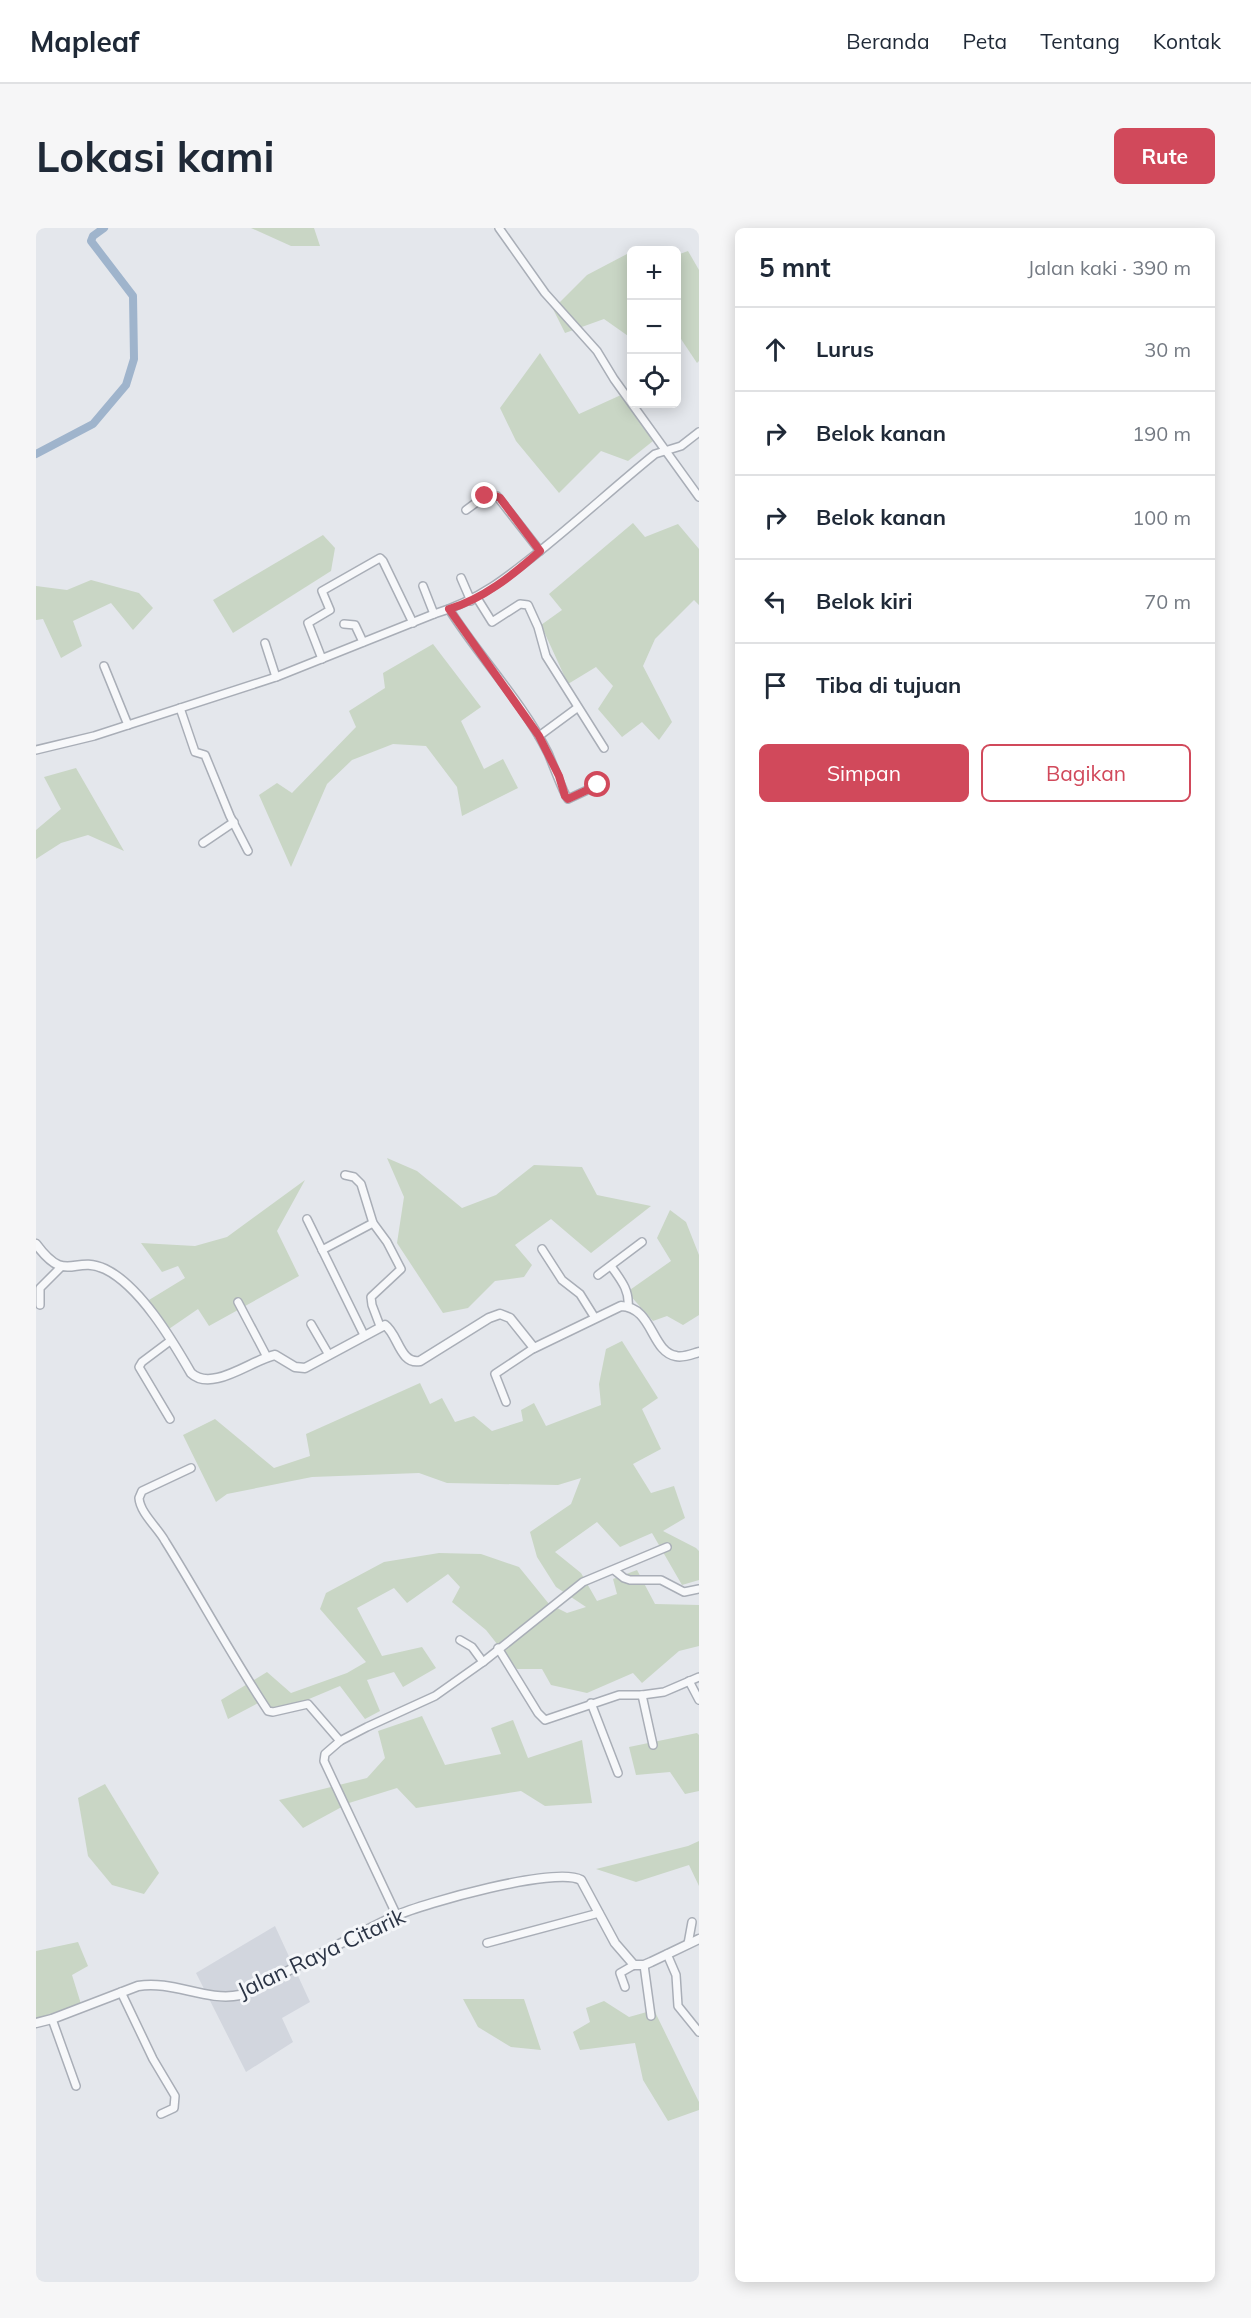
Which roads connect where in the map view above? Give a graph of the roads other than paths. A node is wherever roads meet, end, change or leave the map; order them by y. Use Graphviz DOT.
graph roads {
  1 [pos="499,228"];
  2 [pos="699,432"];
  3 [pos="665,451"];
  4 [pos="699,497"];
  5 [pos="466,510"];
  6 [pos="540,551"];
  7 [pos="461,578"];
  8 [pos="423,586"];
  9 [pos="474,599"];
  10 [pos="449,609"];
  11 [pos="434,614"];
  12 [pos="412,623"];
  13 [pos="345,624"];
  14 [pos="363,642"];
  15 [pos="265,643"];
  16 [pos="322,659"];
  17 [pos="104,666"];
  18 [pos="276,677"];
  19 [pos="180,708"];
  20 [pos="577,708"];
  21 [pos="128,725"];
  22 [pos="539,736"];
  23 [pos="603,748"];
  24 [pos="36,750"];
  25 [pos="598,785"];
  26 [pos="234,822"];
  27 [pos="203,843"];
  28 [pos="248,851"];
  29 [pos="345,1175"];
  30 [pos="307,1219"];
  31 [pos="373,1223"];
  32 [pos="642,1242"];
  33 [pos="36,1244"];
  34 [pos="542,1249"];
  35 [pos="322,1250"];
  36 [pos="611,1266"];
  37 [pos="61,1267"];
  38 [pos="598,1275"];
  39 [pos="238,1302"];
  40 [pos="40,1305"];
  41 [pos="628,1306"];
  42 [pos="595,1318"];
  43 [pos="311,1324"];
  44 [pos="380,1326"];
  45 [pos="364,1335"];
  46 [pos="170,1341"];
  47 [pos="534,1348"];
  48 [pos="699,1352"];
  49 [pos="329,1355"];
  50 [pos="267,1357"];
  51 [pos="506,1402"];
  52 [pos="170,1419"];
  53 [pos="191,1468"];
  54 [pos="667,1547"];
  55 [pos="614,1570"];
  56 [pos="699,1589"];
  57 [pos="460,1640"];
  58 [pos="498,1648"];
  59 [pos="483,1662"];
  60 [pos="699,1677"];
  61 [pos="689,1681"];
  62 [pos="642,1695"];
  63 [pos="699,1700"];
  64 [pos="591,1703"];
  65 [pos="340,1741"];
  66 [pos="653,1745"];
  67 [pos="618,1773"];
  68 [pos="599,1913"];
  69 [pos="397,1916"];
  70 [pos="692,1922"];
  71 [pos="699,1939"];
  72 [pos="487,1943"];
  73 [pos="688,1944"];
  74 [pos="667,1954"];
  75 [pos="634,1965"];
  76 [pos="644,1965"];
  77 [pos="625,1987"];
  78 [pos="122,1992"];
  79 [pos="651,2016"];
  80 [pos="52,2019"];
  81 [pos="36,2023"];
  82 [pos="699,2032"];
  83 [pos="76,2086"];
  84 [pos="161,2114"];
  1 -- 3 [label="street"];
  2 -- 3 [label="street"];
  3 -- 4 [label="street"];
  3 -- 6 [label="street"];
  5 -- 6 [label="street"];
  6 -- 9 [label="street"];
  7 -- 9 [label="street"];
  8 -- 11 [label="street"];
  9 -- 10 [label="street"];
  9 -- 20 [label="street"];
  10 -- 11 [label="street"];
  10 -- 22 [label="street"];
  11 -- 12 [label="street"];
  12 -- 14 [label="street"];
  12 -- 16 [label="street"];
  13 -- 14 [label="street"];
  14 -- 16 [label="street"];
  15 -- 18 [label="street"];
  16 -- 18 [label="street"];
  17 -- 21 [label="street"];
  18 -- 19 [label="street"];
  19 -- 21 [label="street"];
  19 -- 26 [label="street"];
  20 -- 22 [label="street"];
  20 -- 23 [label="street"];
  21 -- 24 [label="street"];
  22 -- 25 [label="street"];
  26 -- 27 [label="street"];
  26 -- 28 [label="street"];
  29 -- 31 [label="street"];
  30 -- 35 [label="street"];
  31 -- 35 [label="street"];
  31 -- 44 [label="street"];
  32 -- 36 [label="street"];
  33 -- 37 [label="street"];
  34 -- 42 [label="street"];
  35 -- 45 [label="street"];
  36 -- 38 [label="street"];
  36 -- 41 [label="street"];
  37 -- 40 [label="street"];
  37 -- 46 [label="street"];
  39 -- 50 [label="street"];
  41 -- 42 [label="street"];
  41 -- 48 [label="street"];
  42 -- 47 [label="street"];
  43 -- 49 [label="street"];
  44 -- 45 [label="street"];
  44 -- 47 [label="street"];
  45 -- 49 [label="street"];
  46 -- 50 [label="street"];
  46 -- 52 [label="street"];
  47 -- 51 [label="street"];
  49 -- 50 [label="street"];
  53 -- 65 [label="street"];
  54 -- 55 [label="street"];
  55 -- 56 [label="street"];
  55 -- 58 [label="street"];
  57 -- 59 [label="street"];
  58 -- 59 [label="street"];
  58 -- 64 [label="street"];
  59 -- 65 [label="street"];
  60 -- 61 [label="street"];
  61 -- 62 [label="street"];
  61 -- 63 [label="street"];
  62 -- 64 [label="street"];
  62 -- 66 [label="street"];
  64 -- 67 [label="street"];
  65 -- 69 [label="street"];
  68 -- 69 [label="street, Jalan Raya Citarik"];
  68 -- 72 [label="street"];
  68 -- 75 [label="street, Jalan Raya Citarik"];
  69 -- 78 [label="street, Jalan Raya Citarik"];
  70 -- 73 [label="street"];
  71 -- 73 [label="street"];
  73 -- 74 [label="street"];
  74 -- 76 [label="street"];
  74 -- 82 [label="street"];
  75 -- 76 [label="street"];
  75 -- 77 [label="street"];
  76 -- 79 [label="street"];
  78 -- 80 [label="street, Jalan Raya Citarik"];
  78 -- 84 [label="street"];
  80 -- 81 [label="street, Jalan Raya Citarik"];
  80 -- 83 [label="street"];
}
